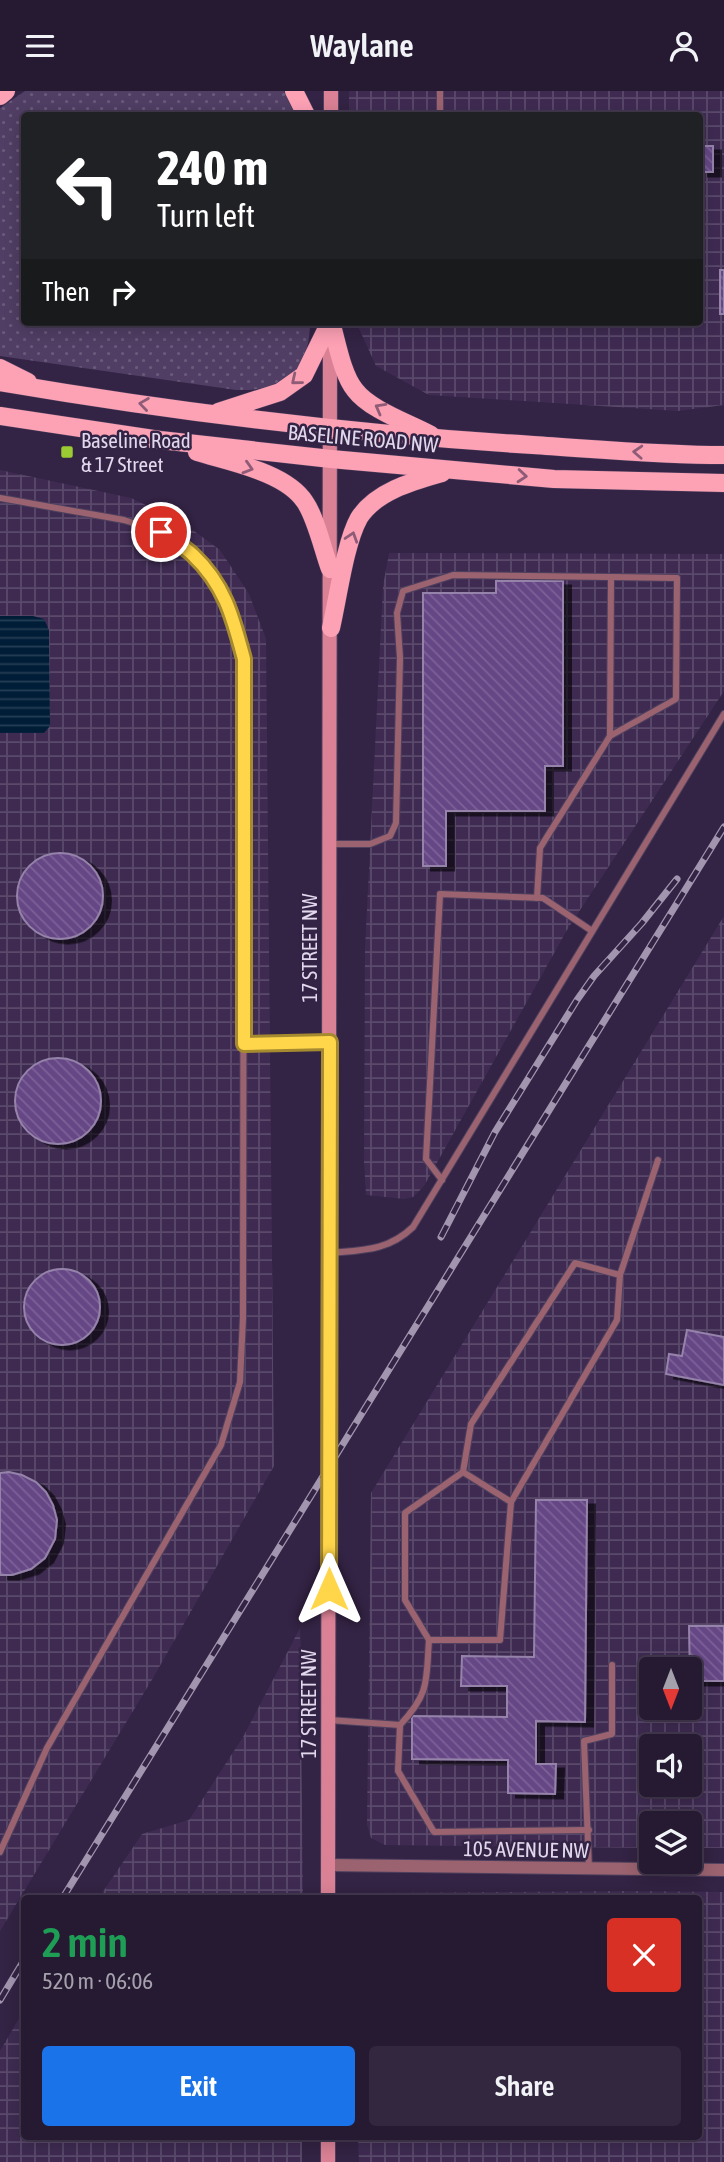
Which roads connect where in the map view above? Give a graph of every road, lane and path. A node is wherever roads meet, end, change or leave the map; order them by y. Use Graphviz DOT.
graph roads {
  1 [pos="6,91"];
  2 [pos="294,91"];
  3 [pos="331,91"];
  4 [pos="440,91"];
  5 [pos="0,96"];
  6 [pos="304,112"];
  7 [pos="331,112"];
  8 [pos="440,112"];
  9 [pos="328,326"];
  10 [pos="330,326"];
  11 [pos="331,326"];
  12 [pos="0,368"];
  13 [pos="0,382"];
  14 [pos="43,390"];
  15 [pos="212,414"];
  16 [pos="0,416"];
  17 [pos="330,428"];
  18 [pos="441,439"];
  19 [pos="160,440"];
  20 [pos="715,455"];
  21 [pos="331,459"];
  22 [pos="454,469"];
  23 [pos="724,483"];
  24 [pos="0,498"];
  25 [pos="330,569"];
  26 [pos="611,577"];
  27 [pos="331,628"];
  28 [pos="724,714"];
  29 [pos="610,736"];
  30 [pos="330,844"];
  31 [pos="537,898"];
  32 [pos="592,931"];
  33 [pos="330,1042"];
  34 [pos="244,1044"];
  35 [pos="658,1160"];
  36 [pos="442,1180"];
  37 [pos="330,1253"];
  38 [pos="620,1275"];
  39 [pos="463,1472"];
  40 [pos="511,1502"];
  41 [pos="429,1640"];
  42 [pos="612,1665"];
  43 [pos="329,1720"];
  44 [pos="400,1725"];
  45 [pos="589,1830"];
  46 [pos="0,1852"];
  47 [pos="328,1865"];
  48 [pos="589,1869"];
  49 [pos="724,1870"];
  50 [pos="328,1895"];
  51 [pos="328,2140"];
  52 [pos="328,2162"];
  1 -- 5 [label="main road"];
  2 -- 6 [label="main road"];
  3 -- 7 [label="main road"];
  4 -- 8 [label="lane"];
  9 -- 15 [label="main road, one-way"];
  10 -- 17 [label="main road"];
  18 -- 11 [label="main road, one-way"];
  12 -- 14 [label="main road"];
  13 -- 14 [label="main road, BASELINE ROAD NW"];
  15 -- 14 [label="main road, BASELINE ROAD NW, one-way"];
  15 -- 17 [label="main road, BASELINE ROAD NW"];
  16 -- 19 [label="main road, BASELINE ROAD NW"];
  17 -- 18 [label="main road, BASELINE ROAD NW"];
  17 -- 21 [label="main road"];
  20 -- 18 [label="main road, BASELINE ROAD NW, one-way"];
  19 -- 21 [label="main road, BASELINE ROAD NW"];
  19 -- 25 [label="main road, one-way"];
  21 -- 22 [label="main road, BASELINE ROAD NW"];
  21 -- 25 [label="main road"];
  22 -- 23 [label="main road, BASELINE ROAD NW, one-way"];
  27 -- 22 [label="main road, one-way"];
  24 -- 34 [label="lane"];
  25 -- 27 [label="main road, 17 STREET NW"];
  26 -- 29 [label="lane"];
  26 -- 29 [label="lane"];
  26 -- 30 [label="lane"];
  27 -- 30 [label="main road, 17 STREET NW"];
  28 -- 32 [label="lane"];
  29 -- 31 [label="lane"];
  30 -- 33 [label="main road, 17 STREET NW"];
  31 -- 32 [label="lane"];
  31 -- 36 [label="lane"];
  32 -- 36 [label="lane"];
  33 -- 34 [label="lane"];
  33 -- 37 [label="main road, 17 STREET NW"];
  34 -- 46 [label="lane"];
  35 -- 38 [label="lane"];
  36 -- 37 [label="lane"];
  37 -- 43 [label="main road, 17 STREET NW"];
  38 -- 39 [label="lane"];
  38 -- 40 [label="lane"];
  39 -- 40 [label="lane"];
  39 -- 41 [label="lane"];
  40 -- 41 [label="lane"];
  41 -- 44 [label="lane"];
  42 -- 45 [label="lane"];
  43 -- 44 [label="lane"];
  43 -- 47 [label="main road, 17 STREET NW"];
  44 -- 45 [label="lane"];
  45 -- 48 [label="lane"];
  47 -- 48 [label="street, 105 AVENUE NW"];
  47 -- 50 [label="main road, 17 STREET NW"];
  48 -- 49 [label="street, 105 AVENUE NW"];
  51 -- 52 [label="main road"];
}
